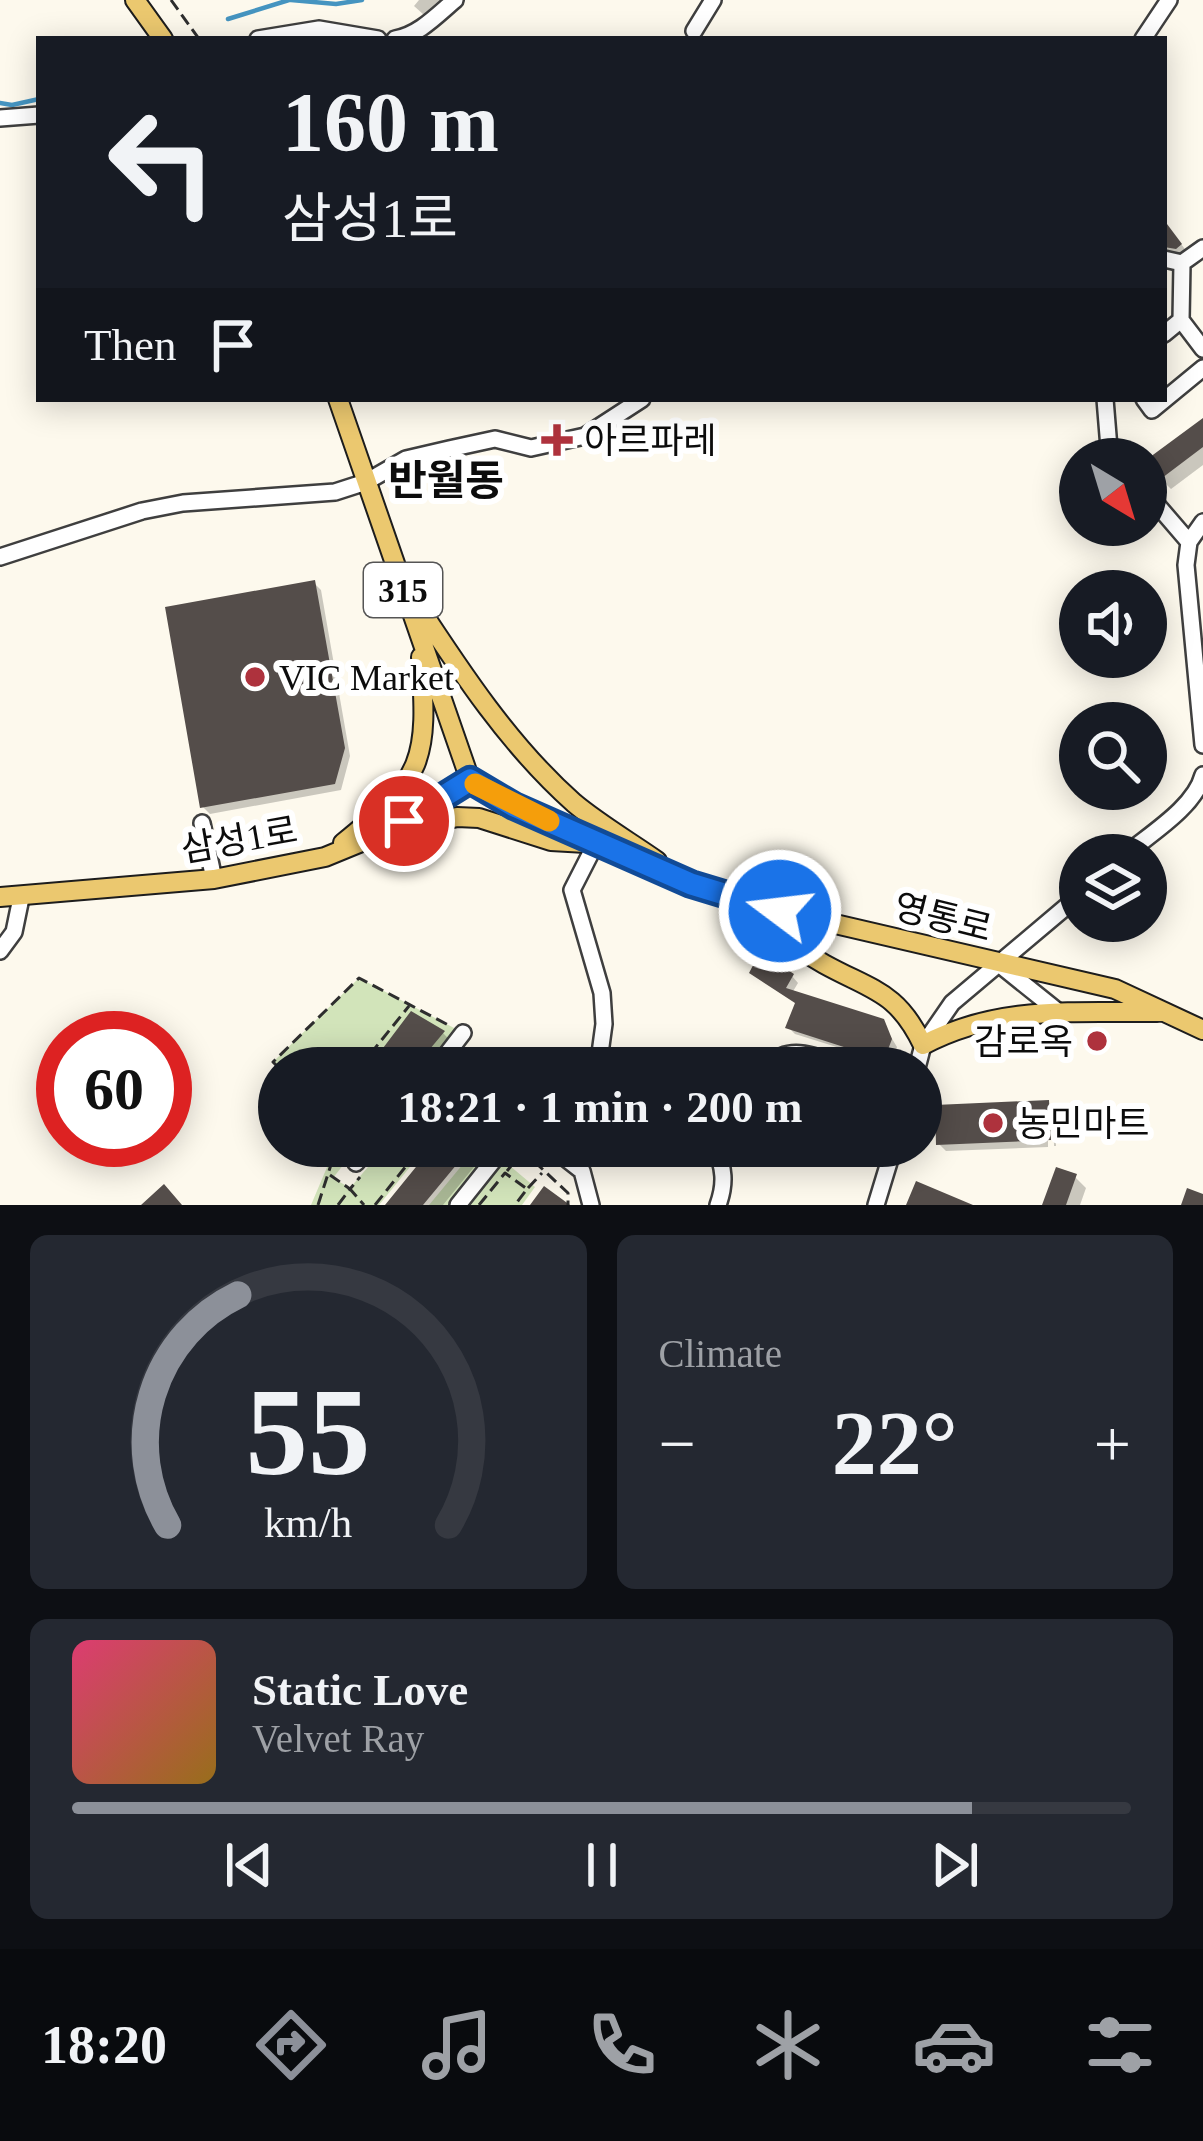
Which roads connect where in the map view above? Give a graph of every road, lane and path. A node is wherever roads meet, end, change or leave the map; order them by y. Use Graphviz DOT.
graph roads {
  1 [pos="135,0"];
  2 [pos="171,0"];
  3 [pos="455,0"];
  4 [pos="713,0"];
  5 [pos="1168,0"];
  6 [pos="694,31"];
  7 [pos="161,36"];
  8 [pos="197,36"];
  9 [pos="268,36"];
  10 [pos="361,36"];
  11 [pos="406,36"];
  12 [pos="1145,36"];
  13 [pos="36,115"];
  14 [pos="0,118"];
  15 [pos="1203,248"];
  16 [pos="1167,260"];
  17 [pos="1182,263"];
  18 [pos="1181,320"];
  19 [pos="1167,332"];
  20 [pos="1203,349"];
  21 [pos="1203,368"];
  22 [pos="1167,398"];
  23 [pos="339,402"];
  24 [pos="637,402"];
  25 [pos="1105,402"];
  26 [pos="1108,438"];
  27 [pos="366,482"];
  28 [pos="1167,516"];
  29 [pos="1203,522"];
  30 [pos="1189,542"];
  31 [pos="0,557"];
  32 [pos="399,577"];
  33 [pos="419,634"];
  34 [pos="1200,677"];
  35 [pos="1203,745"];
  36 [pos="470,780"];
  37 [pos="1202,783"];
  38 [pos="202,823"];
  39 [pos="381,834"];
  40 [pos="1148,834"];
  41 [pos="596,844"];
  42 [pos="325,857"];
  43 [pos="214,879"];
  44 [pos="691,884"];
  45 [pos="0,897"];
  46 [pos="21,898"];
  47 [pos="736,901"];
  48 [pos="1059,913"];
  49 [pos="0,951"];
  50 [pos="1000,965"];
  51 [pos="410,1005"];
  52 [pos="1168,1012"];
  53 [pos="1060,1013"];
  54 [pos="1203,1030"];
  55 [pos="460,1031"];
  56 [pos="923,1045"];
  57 [pos="288,1047"];
  58 [pos="376,1047"];
  59 [pos="451,1047"];
  60 [pos="601,1047"];
  61 [pos="330,1167"];
  62 [pos="405,1167"];
  63 [pos="488,1167"];
  64 [pos="510,1167"];
  65 [pos="541,1167"];
  66 [pos="577,1167"];
  67 [pos="723,1167"];
  68 [pos="888,1167"];
  69 [pos="545,1171"];
  70 [pos="506,1173"];
  71 [pos="527,1189"];
  72 [pos="318,1205"];
  73 [pos="338,1205"];
  74 [pos="364,1205"];
  75 [pos="375,1205"];
  76 [pos="458,1205"];
  77 [pos="479,1205"];
  78 [pos="515,1205"];
  79 [pos="568,1205"];
  80 [pos="591,1205"];
  81 [pos="718,1205"];
  82 [pos="876,1205"];
  1 -- 7 [label="main road"];
  2 -- 8 [label="path"];
  3 -- 11 [label="street"];
  4 -- 6 [label="street"];
  5 -- 12 [label="street"];
  9 -- 10 [label="street"];
  13 -- 14 [label="street"];
  15 -- 17 [label="street"];
  16 -- 17 [label="street"];
  17 -- 18 [label="street"];
  18 -- 19 [label="street"];
  18 -- 20 [label="street"];
  21 -- 22 [label="street"];
  23 -- 27 [label="main road, 315"];
  24 -- 27 [label="street"];
  25 -- 26 [label="street"];
  27 -- 31 [label="street"];
  27 -- 32 [label="main road, 315"];
  28 -- 30 [label="street"];
  29 -- 30 [label="street"];
  30 -- 34 [label="street"];
  32 -- 33 [label="main road, 315"];
  32 -- 44 [label="main road, 315"];
  33 -- 36 [label="main road, 315"];
  33 -- 42 [label="main road"];
  34 -- 35 [label="street"];
  36 -- 39 [label="main road, 삼성1로"];
  36 -- 41 [label="main road, 영통로 / 315"];
  37 -- 40 [label="street"];
  38 -- 43 [label="street"];
  39 -- 41 [label="main road"];
  39 -- 42 [label="main road, 삼성1로"];
  41 -- 44 [label="main road, 영통로 / 315"];
  41 -- 60 [label="street"];
  42 -- 43 [label="main road, 삼성1로"];
  43 -- 46 [label="main road, 삼성1로"];
  44 -- 47 [label="main road, 영통로 / 315"];
  45 -- 46 [label="main road, 삼성1로"];
  46 -- 49 [label="street"];
  47 -- 50 [label="main road, 영통로 / 315"];
  47 -- 56 [label="main road"];
  48 -- 50 [label="street"];
  50 -- 52 [label="main road, 영통로 / 315"];
  50 -- 53 [label="street"];
  50 -- 56 [label="street"];
  51 -- 55 [label="path"];
  51 -- 57 [label="path"];
  51 -- 58 [label="path"];
  52 -- 53 [label="main road"];
  52 -- 54 [label="main road, 영통로 / 315"];
  53 -- 56 [label="main road"];
  55 -- 59 [label="street"];
  61 -- 72 [label="path"];
  62 -- 75 [label="path"];
  63 -- 76 [label="street"];
  64 -- 70 [label="path"];
  65 -- 69 [label="path"];
  66 -- 80 [label="street"];
  67 -- 81 [label="street"];
  68 -- 82 [label="street"];
  69 -- 71 [label="path"];
  69 -- 79 [label="path"];
  70 -- 71 [label="path"];
  70 -- 77 [label="path"];
  71 -- 78 [label="path"];
  73 -- 74 [label="path"];
}
